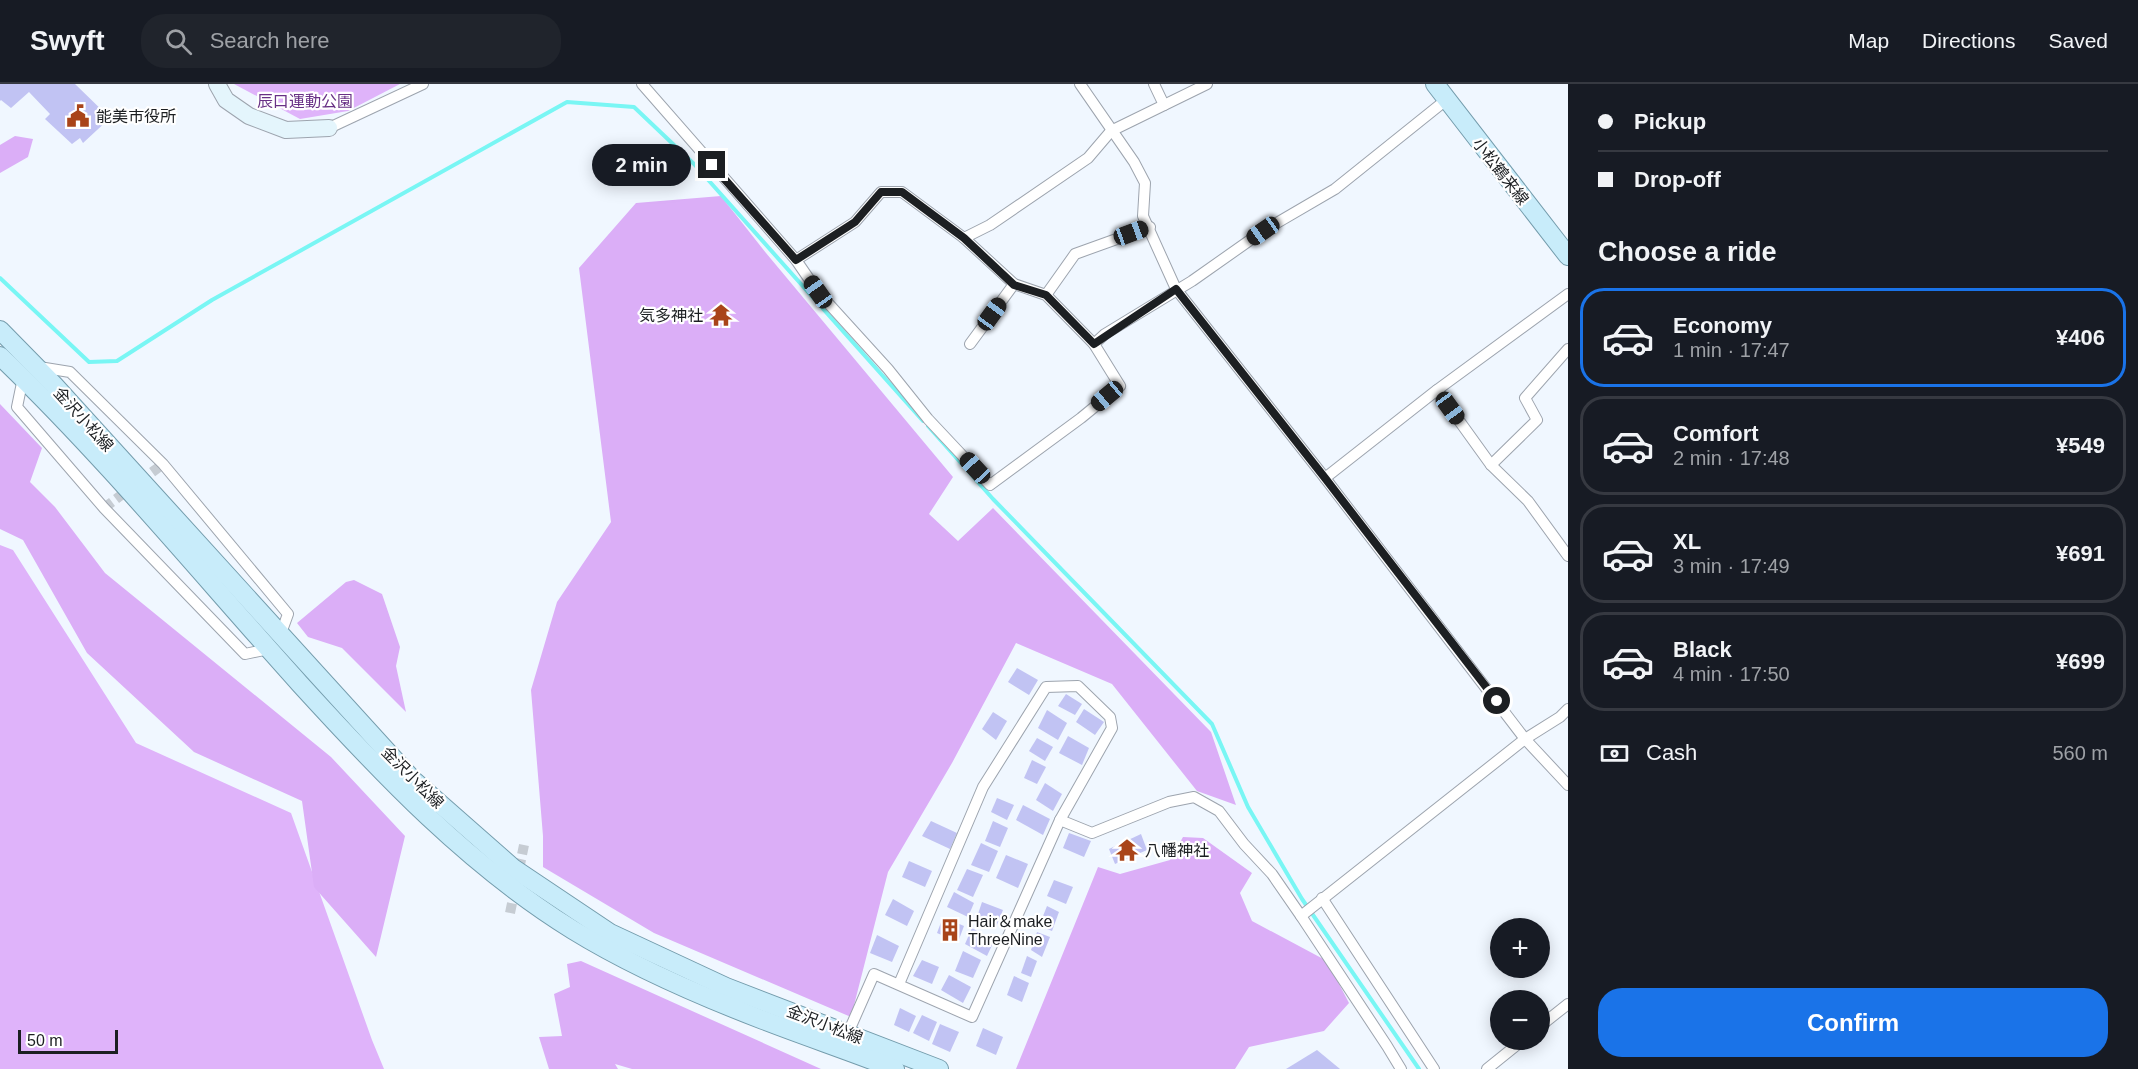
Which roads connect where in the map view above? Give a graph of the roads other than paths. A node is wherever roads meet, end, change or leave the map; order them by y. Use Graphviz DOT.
graph roads {
  1 [pos="217,84"];
  2 [pos="423,84"];
  3 [pos="642,84"];
  4 [pos="1080,84"];
  5 [pos="1154,84"];
  6 [pos="1207,84"];
  7 [pos="1435,84"];
  8 [pos="1446,100"];
  9 [pos="1164,105"];
  10 [pos="329,128"];
  11 [pos="1111,131"];
  12 [pos="1150,227"];
  13 [pos="964,238"];
  14 [pos="1568,256"];
  15 [pos="796,260"];
  16 [pos="1014,285"];
  17 [pos="1176,289"];
  18 [pos="1568,294"];
  19 [pos="1046,295"];
  20 [pos="0,330"];
  21 [pos="970,344"];
  22 [pos="1094,344"];
  23 [pos="1568,349"];
  24 [pos="0,356"];
  25 [pos="29,372"];
  26 [pos="1437,390"];
  27 [pos="1491,465"];
  28 [pos="1325,478"];
  29 [pos="1568,556"];
  30 [pos="275,642"];
  31 [pos="1568,710"];
  32 [pos="1525,739"];
  33 [pos="1568,785"];
  34 [pos="1060,820"];
  35 [pos="1322,898"];
  36 [pos="1306,912"];
  37 [pos="899,984"];
  38 [pos="1568,1004"];
  39 [pos="1550,1018"];
  40 [pos="848,1033"];
  41 [pos="1511,1050"];
  42 [pos="895,1069"];
  43 [pos="939,1069"];
  44 [pos="1401,1069"];
  45 [pos="1434,1069"];
  46 [pos="1487,1069"];
  1 -- 10 [label="street"];
  2 -- 10 [label="street"];
  3 -- 15 [label="street"];
  4 -- 11 [label="street"];
  5 -- 9 [label="street"];
  6 -- 9 [label="street"];
  7 -- 8 [label="main road, 小松鶴来線"];
  8 -- 14 [label="main road, 小松鶴来線"];
  8 -- 17 [label="street"];
  9 -- 11 [label="street"];
  11 -- 12 [label="street"];
  11 -- 13 [label="street"];
  12 -- 17 [label="street"];
  12 -- 19 [label="street"];
  13 -- 15 [label="street"];
  13 -- 16 [label="street"];
  15 -- 22 [label="street"];
  16 -- 19 [label="street"];
  16 -- 21 [label="street"];
  17 -- 22 [label="street"];
  17 -- 28 [label="street"];
  18 -- 26 [label="street"];
  19 -- 22 [label="street"];
  20 -- 25 [label="main road, 金沢小松線"];
  23 -- 27 [label="street"];
  24 -- 25 [label="main road, 金沢小松線"];
  25 -- 30 [label="main road, 金沢小松線"];
  25 -- 30 [label="street"];
  25 -- 30 [label="street"];
  26 -- 27 [label="street"];
  26 -- 28 [label="street"];
  27 -- 29 [label="street"];
  28 -- 32 [label="street"];
  30 -- 40 [label="main road, 金沢小松線"];
  30 -- 42 [label="main road, 金沢小松線"];
  31 -- 32 [label="street"];
  32 -- 33 [label="street"];
  32 -- 35 [label="street"];
  34 -- 36 [label="street"];
  34 -- 37 [label="street"];
  34 -- 37 [label="street"];
  35 -- 36 [label="street"];
  35 -- 45 [label="street"];
  36 -- 44 [label="street"];
  37 -- 40 [label="street"];
  38 -- 39 [label="street"];
  40 -- 43 [label="main road, 金沢小松線"];
  41 -- 46 [label="street"];
}
